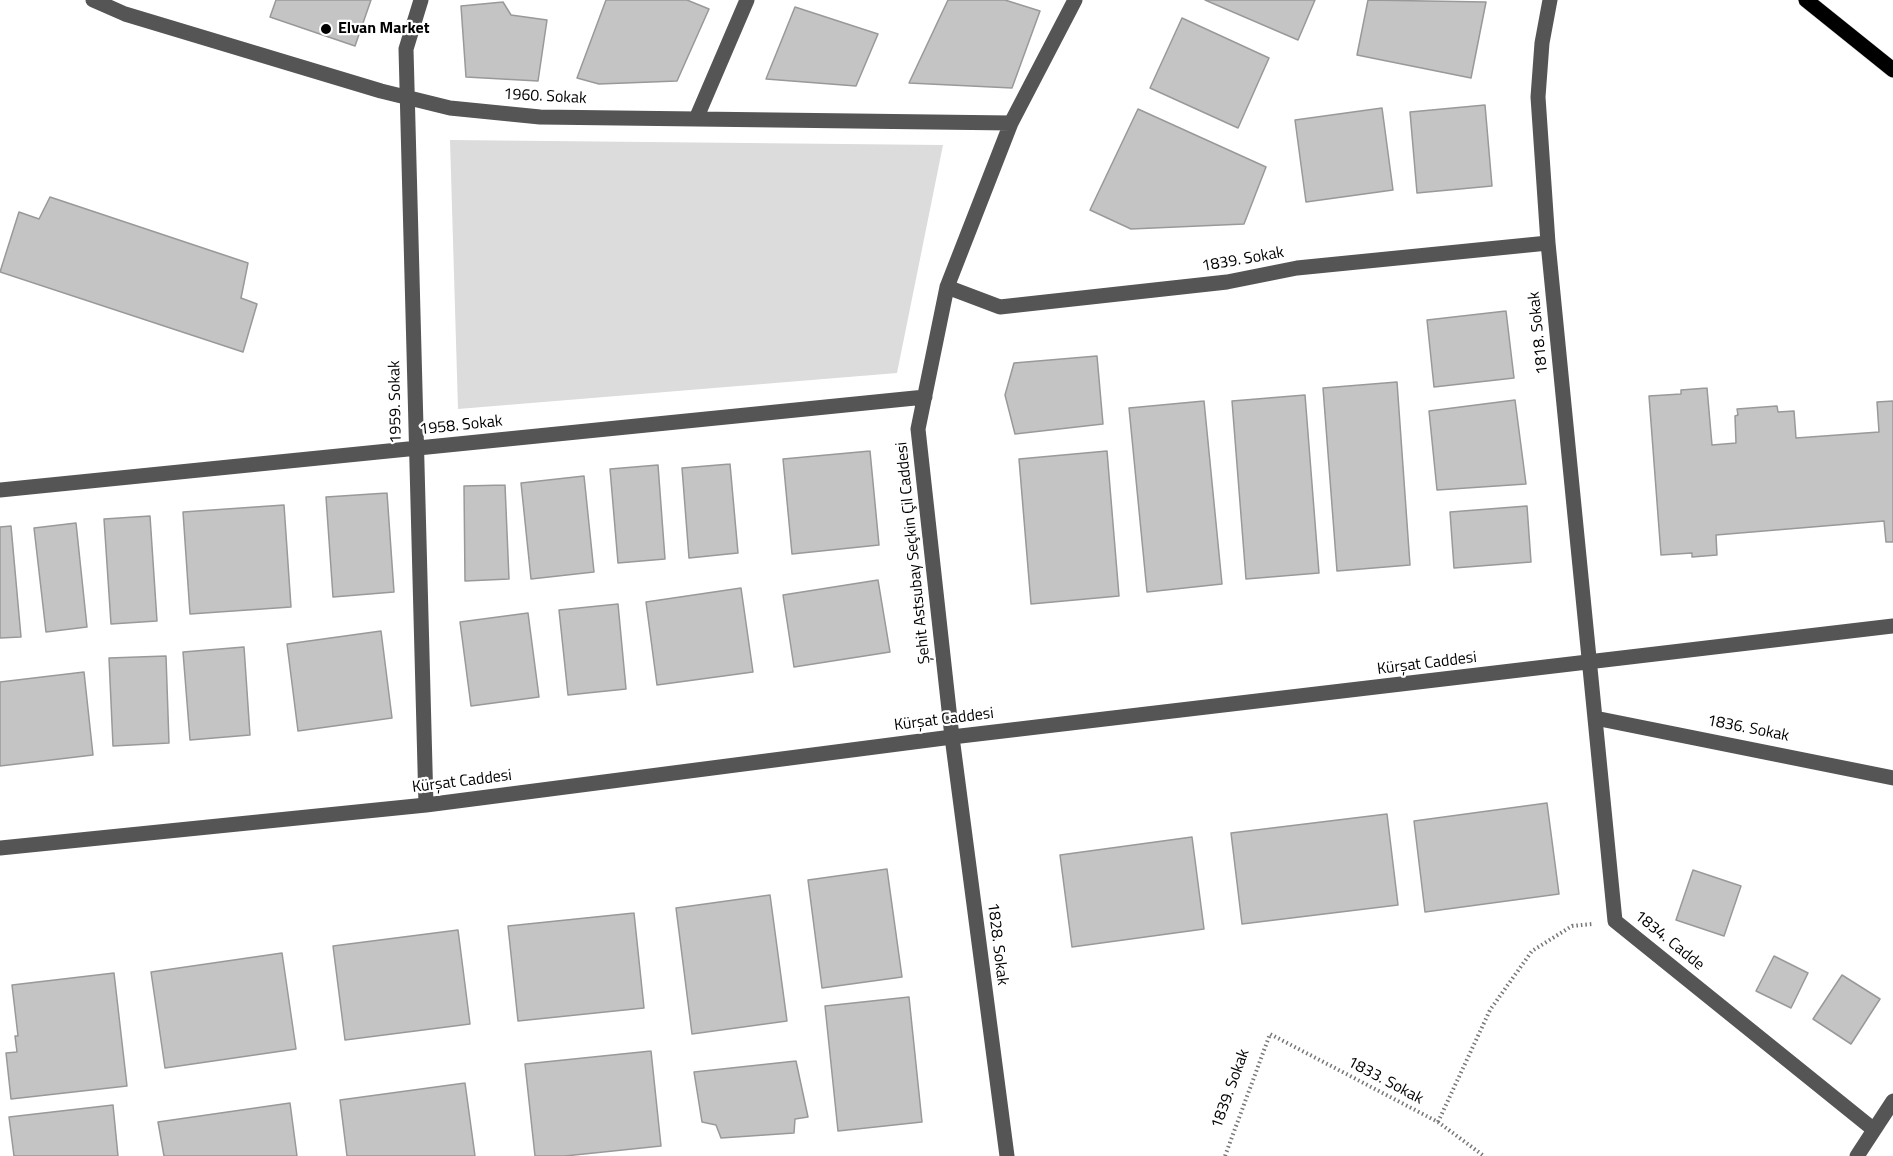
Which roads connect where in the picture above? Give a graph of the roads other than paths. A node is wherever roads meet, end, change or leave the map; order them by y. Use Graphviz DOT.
graph roads {
  1 [pos="93,0"];
  2 [pos="421,0"];
  3 [pos="747,0"];
  4 [pos="1075,0"];
  5 [pos="1550,0"];
  6 [pos="1806,0"];
  7 [pos="1893,70"];
  8 [pos="408,98"];
  9 [pos="696,119"];
  10 [pos="1011,123"];
  11 [pos="1548,243"];
  12 [pos="947,287"];
  13 [pos="925,397"];
  14 [pos="414,449"];
  15 [pos="0,490"];
  16 [pos="1893,626"];
  17 [pos="1592,663"];
  18 [pos="1595,718"];
  19 [pos="952,737"];
  20 [pos="1893,778"];
  21 [pos="426,805"];
  22 [pos="0,848"];
  23 [pos="1893,1101"];
  24 [pos="1873,1129"];
  25 [pos="1007,1156"];
  26 [pos="1857,1156"];
  1 -- 8 [label="street, 1960. Sokak"];
  2 -- 8 [label="street, 1959. Sokak"];
  3 -- 9 [label="street"];
  4 -- 10 [label="street, Şehit Astsubay Seçkin Çil Caddesi"];
  5 -- 11 [label="street, 1818. Sokak"];
  6 -- 7 [label="main road"];
  8 -- 9 [label="street, 1960. Sokak"];
  8 -- 14 [label="street, 1959. Sokak"];
  9 -- 10 [label="street, 1960. Sokak"];
  10 -- 12 [label="street, Şehit Astsubay Seçkin Çil Caddesi"];
  11 -- 12 [label="street, 1839. Sokak"];
  11 -- 17 [label="street, 1818. Sokak"];
  12 -- 13 [label="street, Şehit Astsubay Seçkin Çil Caddesi"];
  13 -- 14 [label="street, 1958. Sokak"];
  13 -- 19 [label="street, Şehit Astsubay Seçkin Çil Caddesi"];
  14 -- 15 [label="street, 1958. Sokak"];
  14 -- 21 [label="street, 1959. Sokak"];
  16 -- 17 [label="street, Kürşat Caddesi"];
  17 -- 18 [label="street, 1834. Cadde"];
  17 -- 19 [label="street, Kürşat Caddesi"];
  18 -- 20 [label="street, 1836. Sokak"];
  18 -- 24 [label="street, 1834. Cadde"];
  19 -- 21 [label="street, Kürşat Caddesi"];
  19 -- 25 [label="street, 1828. Sokak"];
  21 -- 22 [label="street, Kürşat Caddesi"];
  23 -- 24 [label="street"];
  24 -- 26 [label="street"];
}
